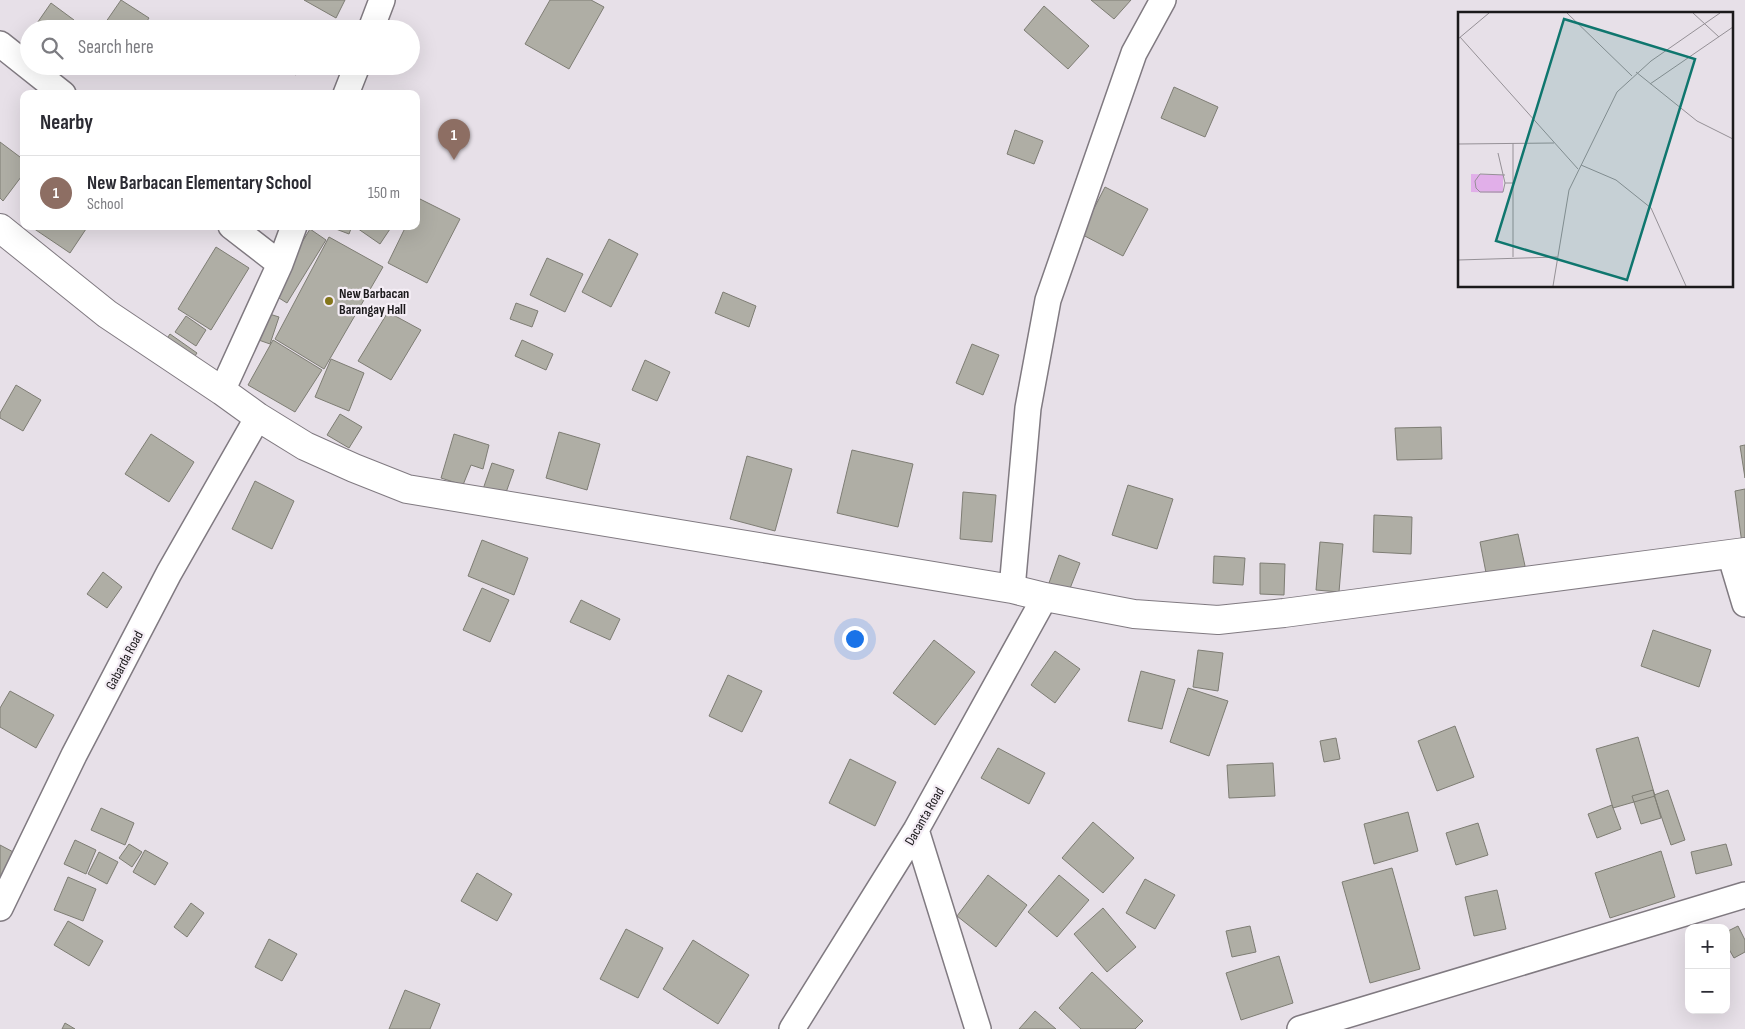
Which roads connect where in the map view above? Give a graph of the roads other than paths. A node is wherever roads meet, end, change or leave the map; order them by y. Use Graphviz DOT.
graph roads {
  1 [pos="382,0"];
  2 [pos="1163,0"];
  3 [pos="374,20"];
  4 [pos="0,44"];
  5 [pos="20,60"];
  6 [pos="39,75"];
  7 [pos="353,75"];
  8 [pos="58,90"];
  9 [pos="348,90"];
  10 [pos="0,228"];
  11 [pos="236,230"];
  12 [pos="293,230"];
  13 [pos="280,264"];
  14 [pos="222,391"];
  15 [pos="258,417"];
  16 [pos="1737,553"];
  17 [pos="1012,589"];
  18 [pos="1045,597"];
  19 [pos="1745,604"];
  20 [pos="916,830"];
  21 [pos="1745,895"];
  22 [pos="0,908"];
  23 [pos="792,1029"];
  24 [pos="978,1029"];
  25 [pos="1300,1029"];
  1 -- 3 [label="street"];
  2 -- 17 [label="street"];
  4 -- 5 [label="street"];
  6 -- 8 [label="street"];
  7 -- 9 [label="street"];
  10 -- 14 [label="street"];
  11 -- 13 [label="street"];
  12 -- 13 [label="street"];
  13 -- 14 [label="street"];
  14 -- 15 [label="street"];
  15 -- 17 [label="street"];
  15 -- 22 [label="street, Gabarda Road"];
  16 -- 18 [label="street"];
  16 -- 19 [label="street"];
  17 -- 18 [label="street"];
  18 -- 20 [label="street, Dacanta Road"];
  20 -- 23 [label="street, Dacanta Road"];
  20 -- 24 [label="street"];
  21 -- 25 [label="street"];
}
